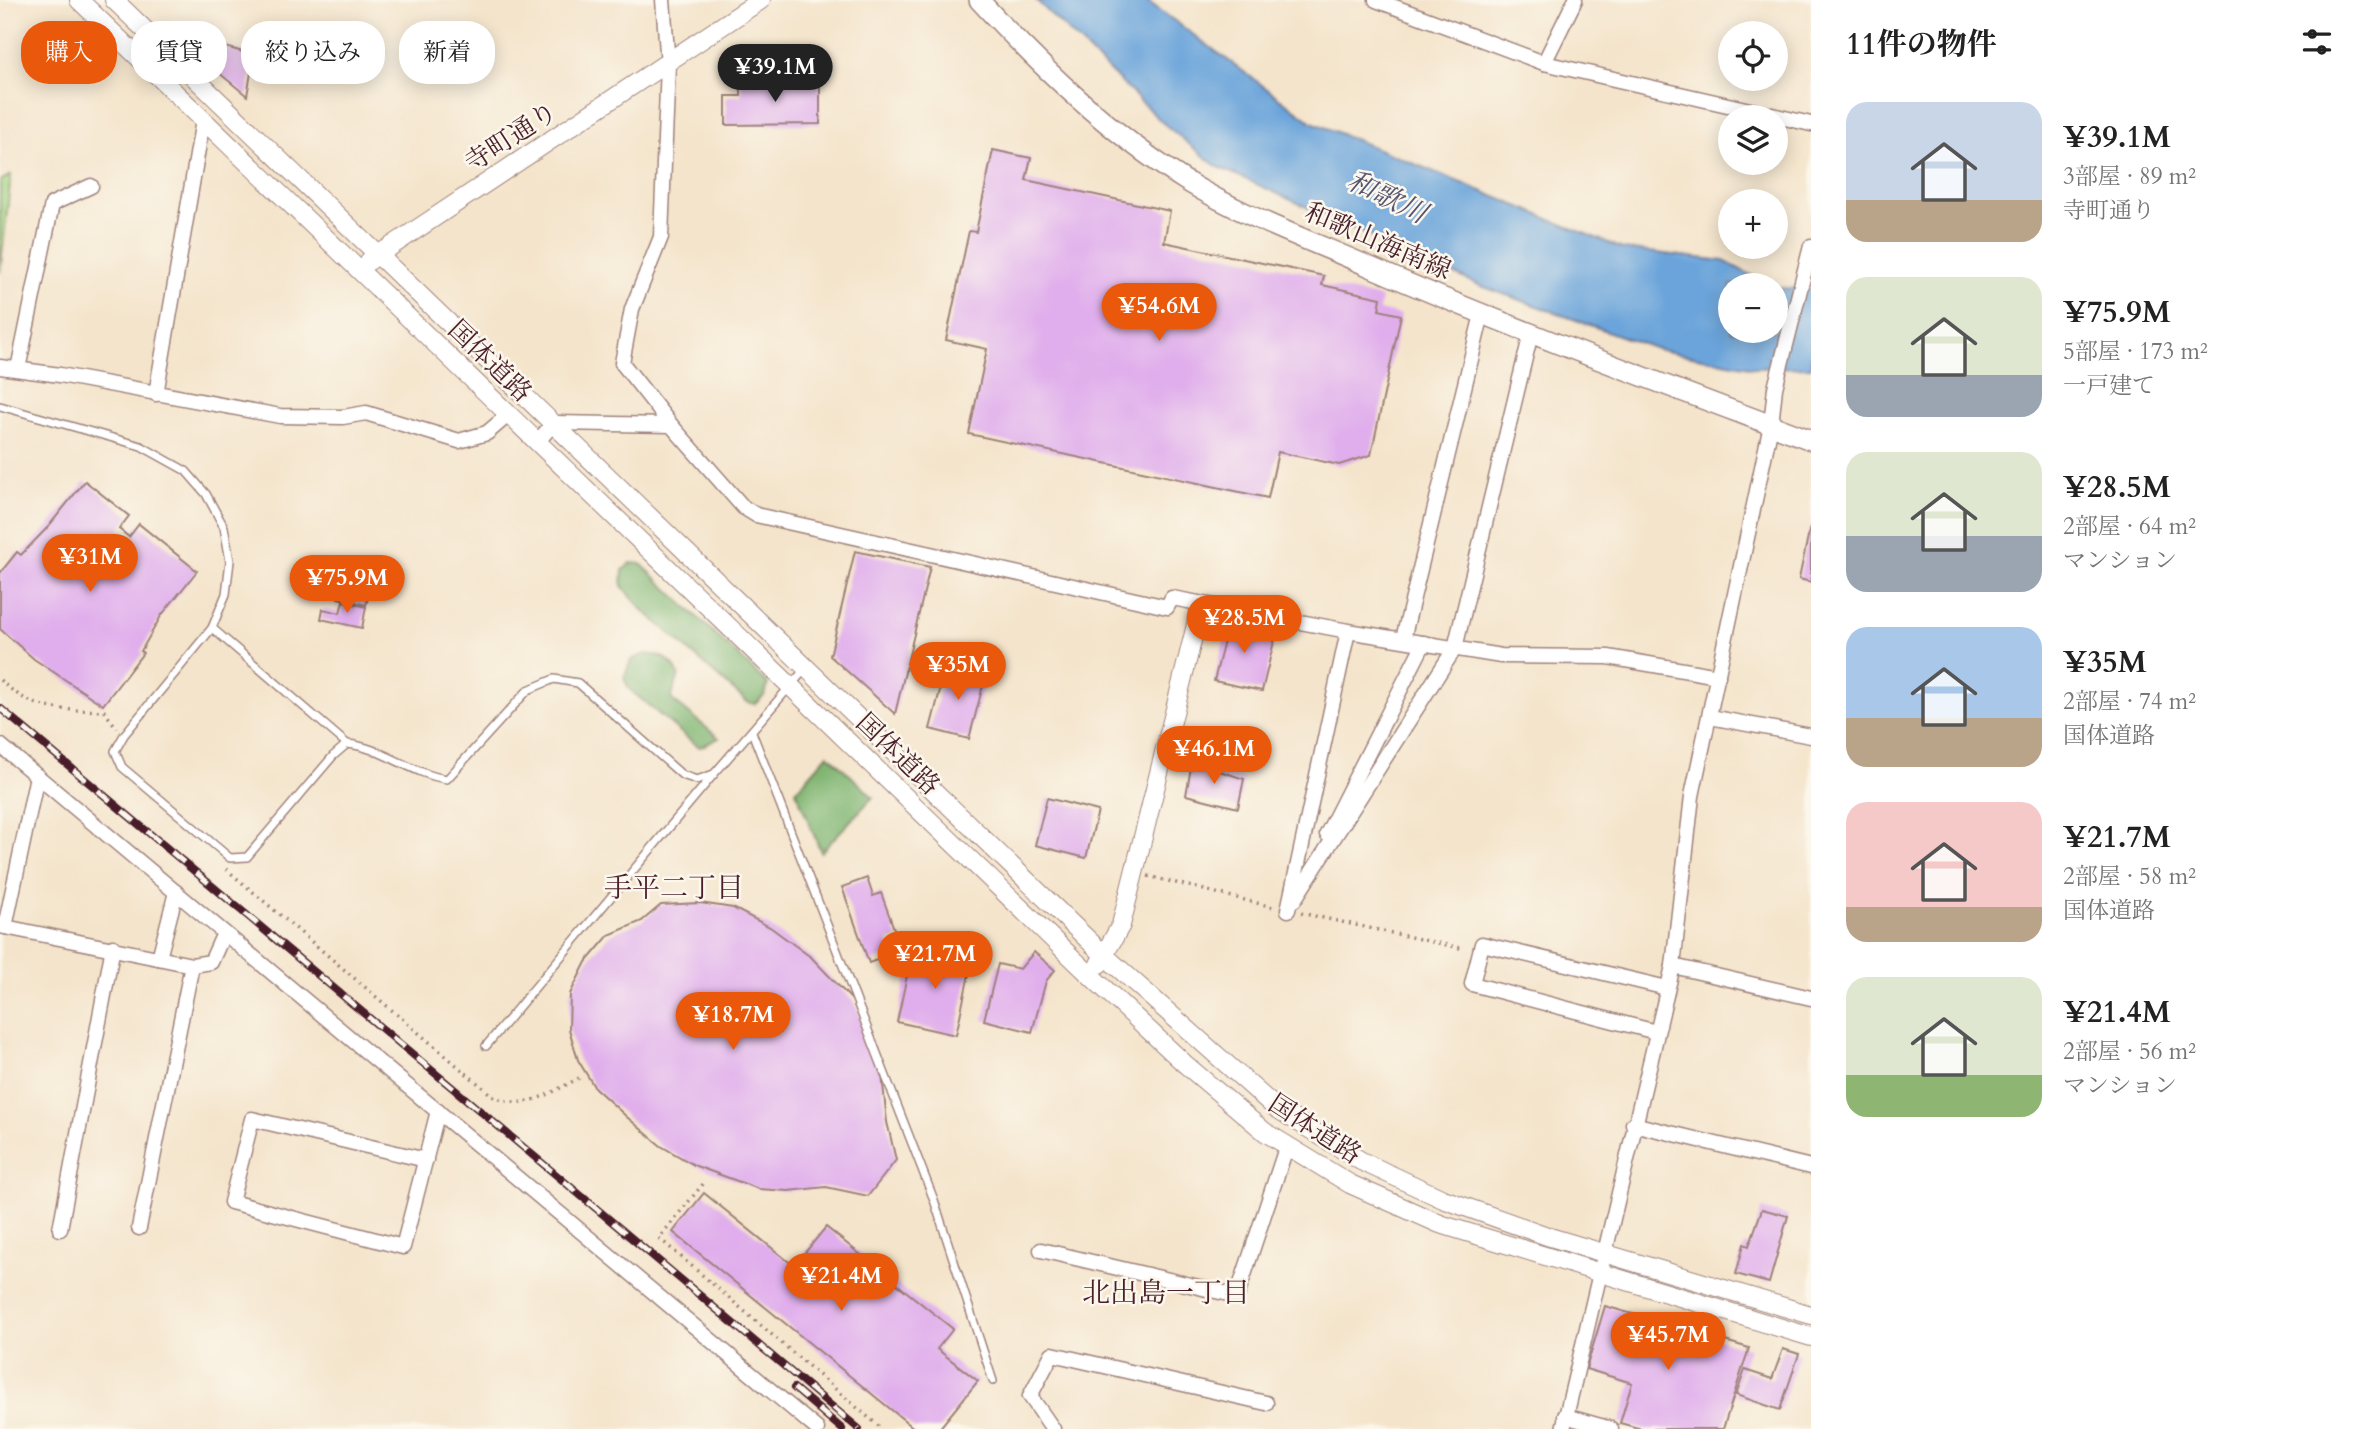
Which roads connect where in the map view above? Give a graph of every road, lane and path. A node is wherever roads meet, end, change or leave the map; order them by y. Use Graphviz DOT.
graph roads {
  1 [pos="79,0"];
  2 [pos="114,0"];
  3 [pos="663,0"];
  4 [pos="761,0"];
  5 [pos="979,0"];
  6 [pos="1376,0"];
  7 [pos="1575,0"];
  8 [pos="1544,63"];
  9 [pos="668,65"];
  10 [pos="203,120"];
  11 [pos="1811,124"];
  12 [pos="91,186"];
  13 [pos="1811,246"];
  14 [pos="379,255"];
  15 [pos="358,269"];
  16 [pos="1482,314"];
  17 [pos="1531,333"];
  18 [pos="0,367"];
  19 [pos="18,369"];
  20 [pos="156,394"];
  21 [pos="0,406"];
  22 [pos="508,415"];
  23 [pos="554,423"];
  24 [pos="671,425"];
  25 [pos="1771,425"];
  26 [pos="1811,440"];
  27 [pos="537,442"];
  28 [pos="1201,605"];
  29 [pos="212,628"];
  30 [pos="1348,631"];
  31 [pos="1403,639"];
  32 [pos="1424,643"];
  33 [pos="1455,648"];
  34 [pos="807,666"];
  35 [pos="1718,676"];
  36 [pos="0,680"];
  37 [pos="790,687"];
  38 [pos="1710,717"];
  39 [pos="752,732"];
  40 [pos="1811,736"];
  41 [pos="114,737"];
  42 [pos="347,744"];
  43 [pos="0,745"];
  44 [pos="714,774"];
  45 [pos="37,776"];
  46 [pos="218,863"];
  47 [pos="1133,873"];
  48 [pos="176,892"];
  49 [pos="1288,910"];
  50 [pos="3,926"];
  51 [pos="224,933"];
  52 [pos="113,947"];
  53 [pos="1481,952"];
  54 [pos="1105,956"];
  55 [pos="159,958"];
  56 [pos="192,965"];
  57 [pos="1673,966"];
  58 [pos="1091,976"];
  59 [pos="1668,988"];
  60 [pos="1811,998"];
  61 [pos="1657,1032"];
  62 [pos="486,1046"];
  63 [pos="579,1078"];
  64 [pos="438,1111"];
  65 [pos="1633,1124"];
  66 [pos="1287,1146"];
  67 [pos="426,1160"];
  68 [pos="1811,1167"];
  69 [pos="703,1184"];
  70 [pos="139,1228"];
  71 [pos="60,1229"];
  72 [pos="1041,1250"];
  73 [pos="1604,1252"];
  74 [pos="1598,1273"];
  75 [pos="1811,1315"];
  76 [pos="1811,1337"];
  77 [pos="993,1381"];
  78 [pos="1266,1404"];
  79 [pos="1564,1422"];
  80 [pos="817,1429"];
  81 [pos="882,1429"];
  82 [pos="1053,1429"];
  83 [pos="1611,1429"];
  1 -- 10 [label="street, 国体道路"];
  2 -- 14 [label="street, 国体道路"];
  3 -- 9 [label="street"];
  4 -- 9 [label="street, 寺町通り"];
  5 -- 16 [label="main road, 和歌山海南線"];
  6 -- 8 [label="street"];
  7 -- 8 [label="street"];
  8 -- 11 [label="street"];
  9 -- 14 [label="street, 寺町通り"];
  9 -- 24 [label="street"];
  10 -- 15 [label="street, 国体道路"];
  10 -- 20 [label="street"];
  12 -- 19 [label="street"];
  13 -- 25 [label="street"];
  14 -- 15 [label="street, 寺町通り"];
  14 -- 23 [label="street, 国体道路"];
  15 -- 22 [label="street, 国体道路"];
  16 -- 17 [label="main road, 和歌山海南線"];
  16 -- 31 [label="street"];
  17 -- 25 [label="main road, 和歌山海南線"];
  17 -- 33 [label="street"];
  18 -- 19 [label="street"];
  19 -- 20 [label="street"];
  20 -- 22 [label="street"];
  21 -- 29 [label="lane"];
  22 -- 27 [label="street, 国体道路"];
  23 -- 24 [label="street"];
  23 -- 27 [label="street"];
  23 -- 34 [label="street, 国体道路"];
  24 -- 28 [label="street"];
  25 -- 26 [label="main road, 和歌山海南線"];
  25 -- 35 [label="street"];
  27 -- 37 [label="street, 国体道路"];
  28 -- 30 [label="street"];
  28 -- 47 [label="street"];
  29 -- 42 [label="lane"];
  29 -- 42 [label="lane"];
  30 -- 31 [label="street"];
  30 -- 49 [label="street"];
  31 -- 32 [label="street"];
  32 -- 33 [label="street"];
  32 -- 49 [label="street"];
  33 -- 35 [label="street"];
  33 -- 49 [label="street"];
  34 -- 37 [label="lane"];
  34 -- 54 [label="street, 国体道路"];
  35 -- 38 [label="street"];
  36 -- 41 [label="path"];
  37 -- 39 [label="lane"];
  37 -- 58 [label="street, 国体道路"];
  38 -- 40 [label="street"];
  38 -- 57 [label="street"];
  39 -- 44 [label="lane"];
  39 -- 77 [label="lane"];
  42 -- 44 [label="lane"];
  43 -- 45 [label="street"];
  44 -- 62 [label="lane"];
  45 -- 48 [label="street"];
  45 -- 50 [label="street"];
  46 -- 63 [label="path"];
  47 -- 49 [label="path"];
  47 -- 54 [label="street"];
  48 -- 51 [label="street"];
  48 -- 55 [label="street"];
  49 -- 53 [label="path"];
  50 -- 52 [label="street"];
  51 -- 56 [label="street"];
  51 -- 64 [label="street"];
  52 -- 55 [label="street"];
  52 -- 71 [label="street"];
  53 -- 59 [label="street"];
  53 -- 61 [label="street"];
  54 -- 58 [label="street"];
  54 -- 73 [label="street, 国体道路"];
  55 -- 56 [label="street"];
  56 -- 70 [label="street"];
  57 -- 59 [label="street"];
  57 -- 60 [label="street"];
  58 -- 66 [label="street, 国体道路"];
  59 -- 61 [label="street"];
  61 -- 65 [label="street"];
  64 -- 67 [label="street"];
  64 -- 80 [label="street"];
  65 -- 68 [label="street"];
  65 -- 73 [label="street"];
  66 -- 72 [label="street"];
  66 -- 74 [label="street, 国体道路"];
  67 -- 67 [label="street"];
  69 -- 81 [label="path"];
  73 -- 74 [label="street"];
  73 -- 75 [label="street, 国体道路"];
  74 -- 76 [label="street, 国体道路"];
  74 -- 79 [label="street"];
  78 -- 82 [label="street"];
  79 -- 83 [label="street"];
}
